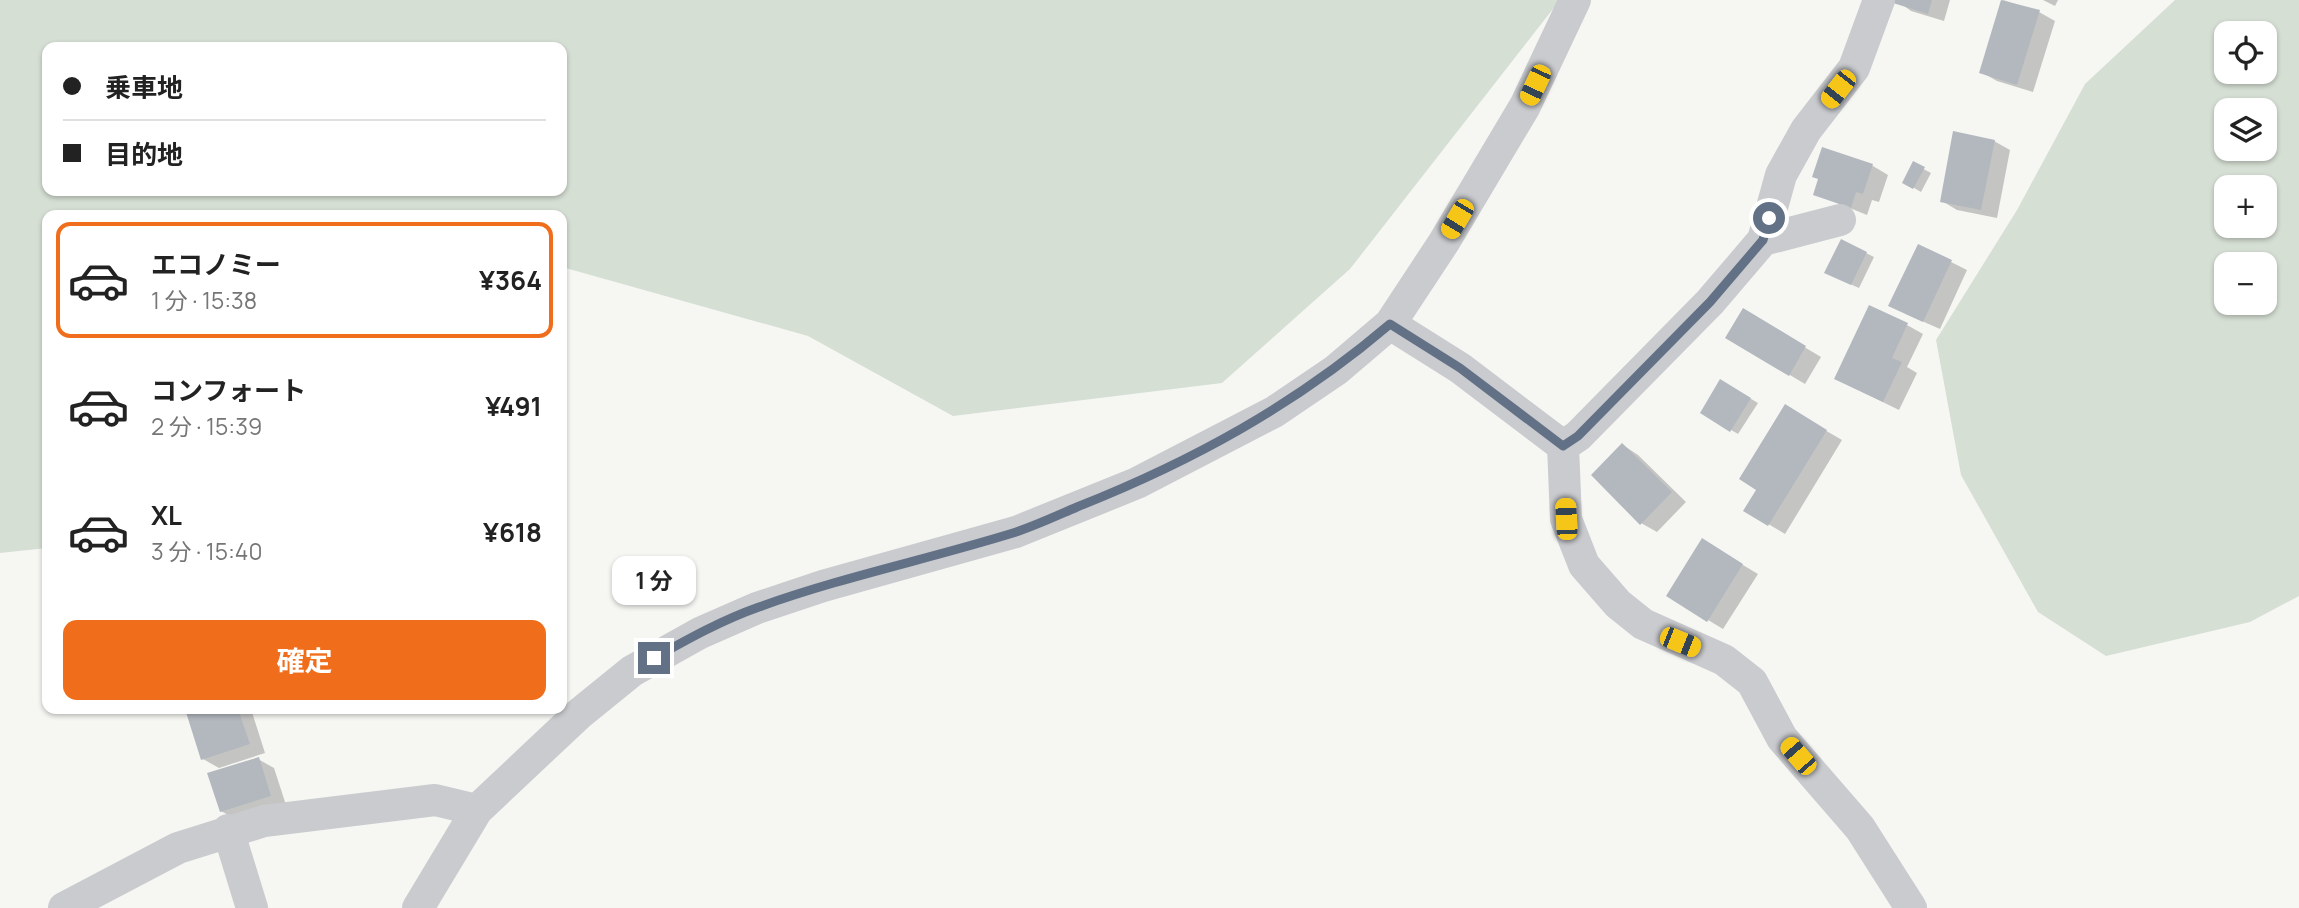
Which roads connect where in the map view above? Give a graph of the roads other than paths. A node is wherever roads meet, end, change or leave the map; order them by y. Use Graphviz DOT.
graph roads {
  1 [pos="1575,0"];
  2 [pos="1879,0"];
  3 [pos="1840,220"];
  4 [pos="1763,240"];
  5 [pos="1390,324"];
  6 [pos="1563,446"];
  7 [pos="477,810"];
  8 [pos="228,830"];
  9 [pos="64,908"];
  10 [pos="252,908"];
  11 [pos="418,908"];
  12 [pos="1911,908"];
  1 -- 5 [label="street"];
  2 -- 4 [label="street"];
  3 -- 4 [label="street"];
  4 -- 6 [label="street"];
  5 -- 6 [label="street"];
  5 -- 7 [label="street"];
  6 -- 12 [label="street"];
  7 -- 8 [label="street"];
  7 -- 11 [label="street"];
  8 -- 9 [label="street"];
  8 -- 10 [label="street"];
}
